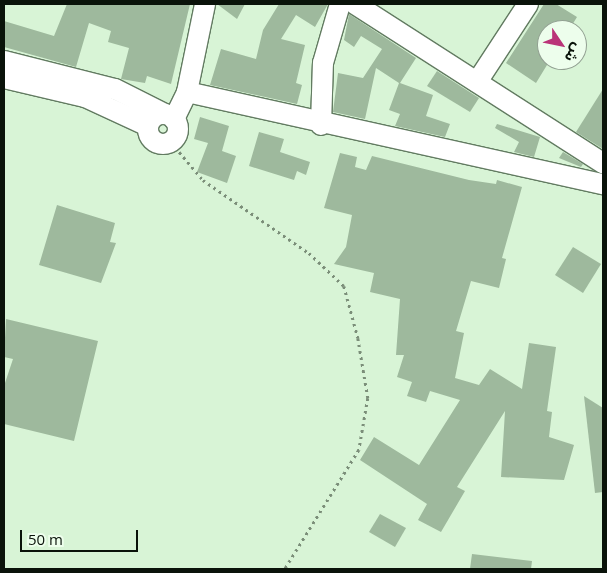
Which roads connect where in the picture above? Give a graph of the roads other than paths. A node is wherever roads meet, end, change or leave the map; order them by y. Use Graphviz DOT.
graph roads {
  1 [pos="205,4"];
  2 [pos="340,4"];
  3 [pos="355,4"];
  4 [pos="528,4"];
  5 [pos="4,61"];
  6 [pos="4,78"];
  7 [pos="477,82"];
  8 [pos="187,92"];
  9 [pos="170,116"];
  10 [pos="321,124"];
  11 [pos="148,126"];
  12 [pos="603,163"];
  13 [pos="603,184"];
  1 -- 8 [label="street"];
  2 -- 10 [label="street"];
  3 -- 7 [label="street"];
  4 -- 7 [label="street"];
  5 -- 9 [label="street"];
  6 -- 11 [label="street"];
  7 -- 12 [label="street"];
  8 -- 9 [label="street"];
  8 -- 10 [label="street"];
  9 -- 11 [label="street"];
  9 -- 11 [label="street"];
  10 -- 13 [label="street"];
}
